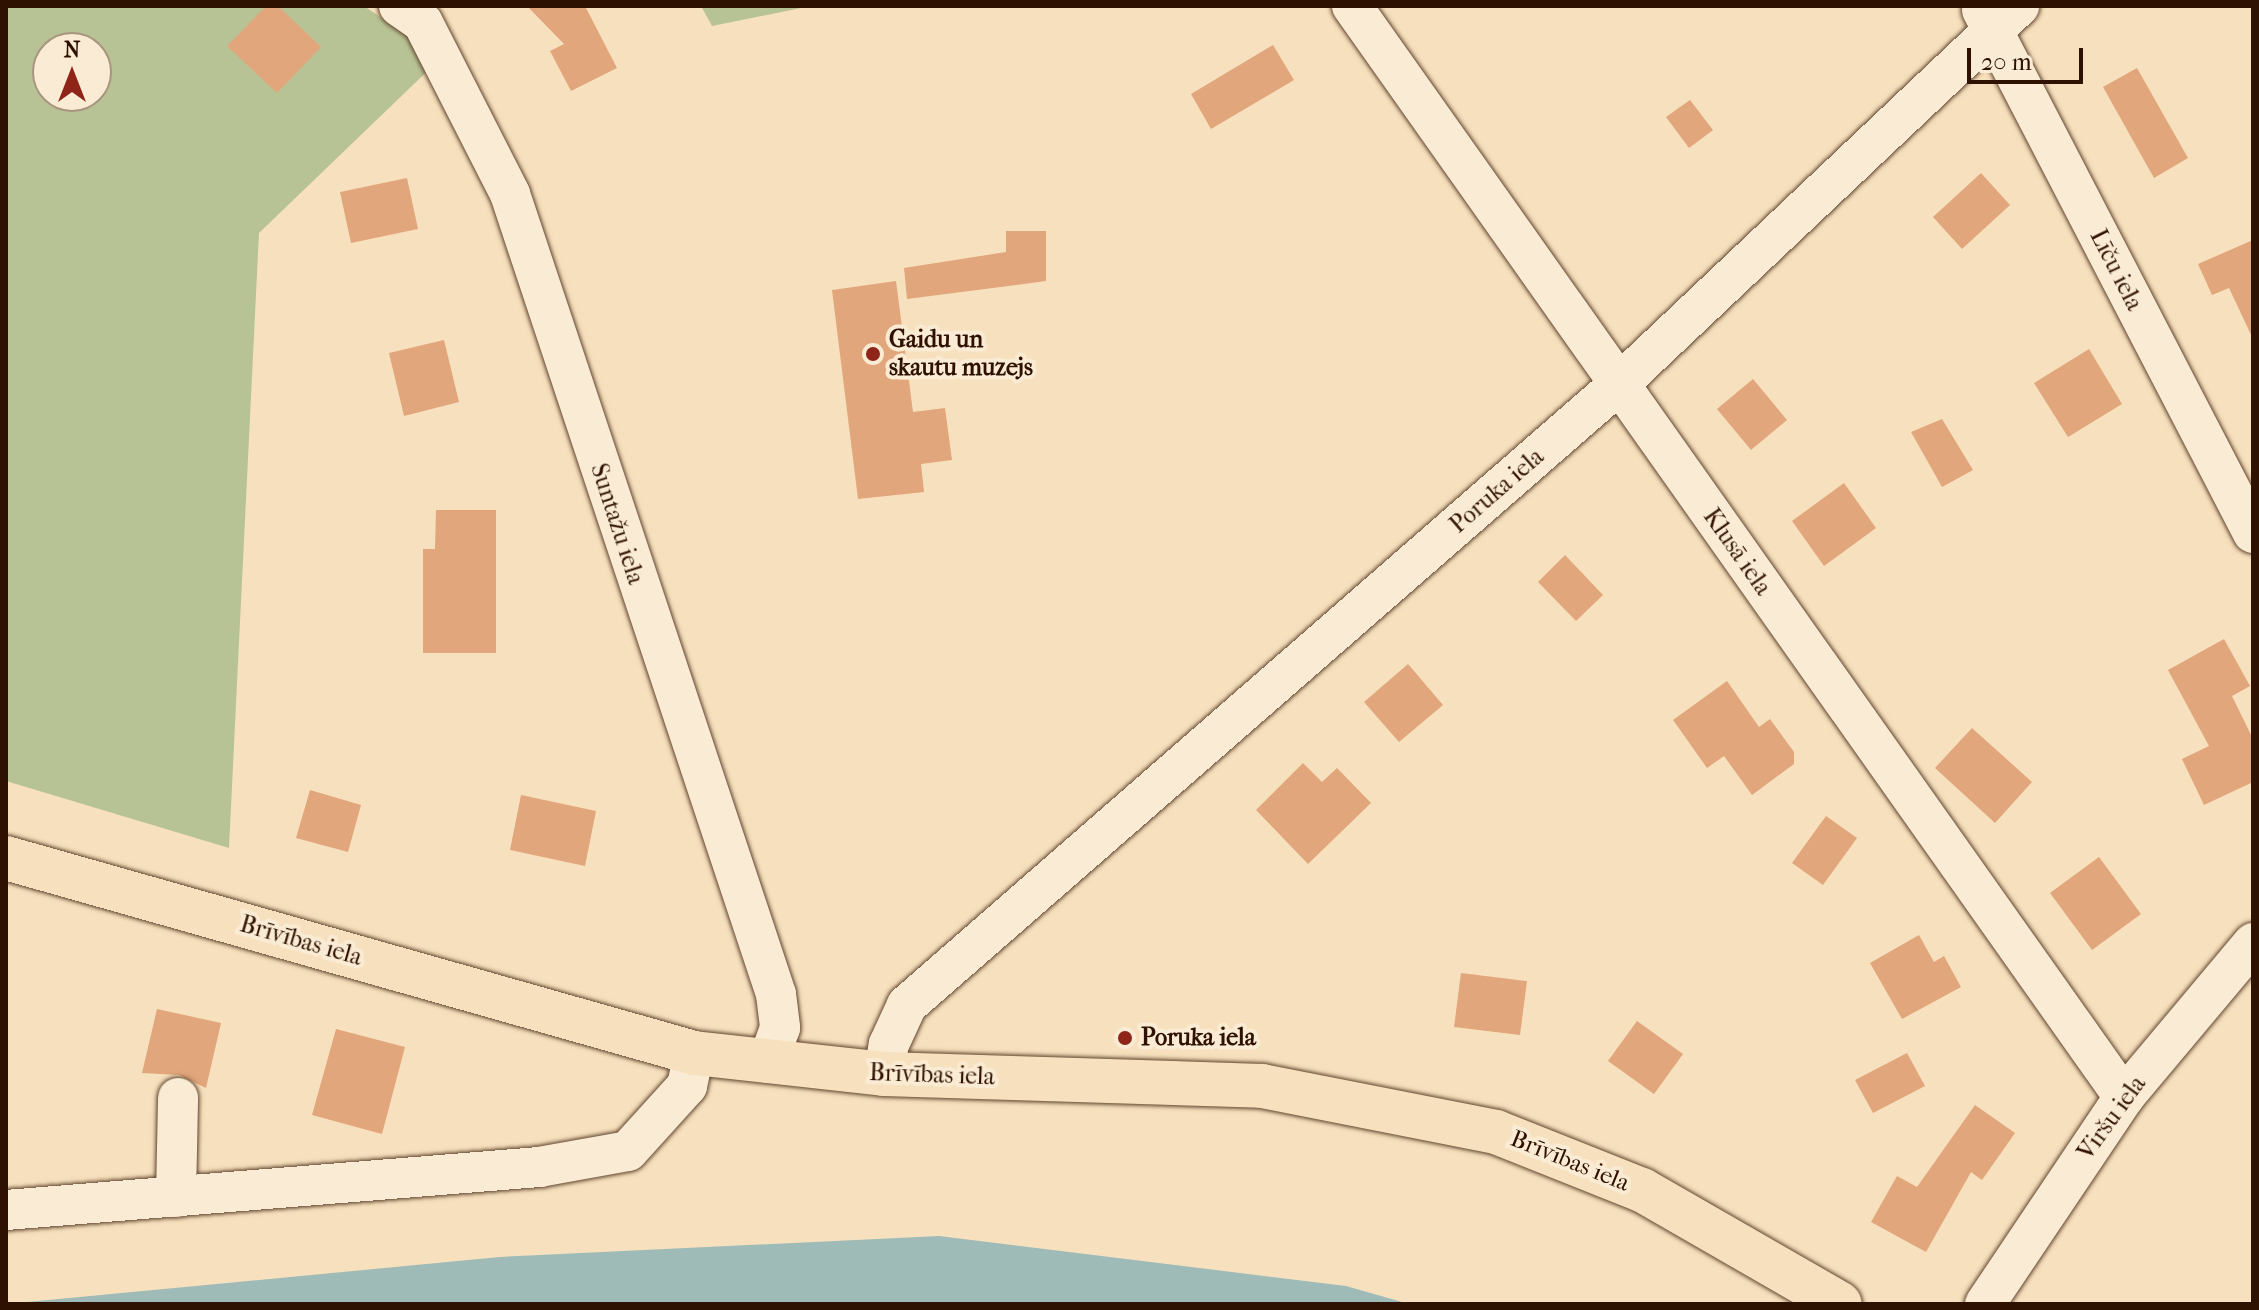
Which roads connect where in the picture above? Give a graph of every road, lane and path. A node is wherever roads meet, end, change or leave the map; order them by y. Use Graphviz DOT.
graph roads {
  1 [pos="399,6"];
  2 [pos="1352,6"];
  3 [pos="1998,15"];
  4 [pos="1618,385"];
  5 [pos="2253,533"];
  6 [pos="6,858"];
  7 [pos="2253,943"];
  8 [pos="694,1053"];
  9 [pos="767,1063"];
  10 [pos="884,1074"];
  11 [pos="2124,1097"];
  12 [pos="178,1098"];
  13 [pos="176,1197"];
  14 [pos="6,1210"];
  15 [pos="1840,1304"];
  16 [pos="1985,1304"];
  1 -- 9 [label="street, Suntažu iela"];
  2 -- 4 [label="street, Klusā iela"];
  3 -- 4 [label="street, Poruka iela"];
  3 -- 5 [label="street, Līču iela"];
  4 -- 10 [label="street, Poruka iela"];
  4 -- 11 [label="street, Klusā iela"];
  6 -- 8 [label="main road, Brīvības iela"];
  7 -- 11 [label="street, Viršu iela"];
  8 -- 9 [label="main road, Brīvības iela"];
  8 -- 13 [label="street"];
  9 -- 10 [label="main road, Brīvības iela"];
  10 -- 15 [label="main road, Brīvības iela"];
  11 -- 16 [label="street, Viršu iela"];
  12 -- 13 [label="street"];
  13 -- 14 [label="street"];
}
